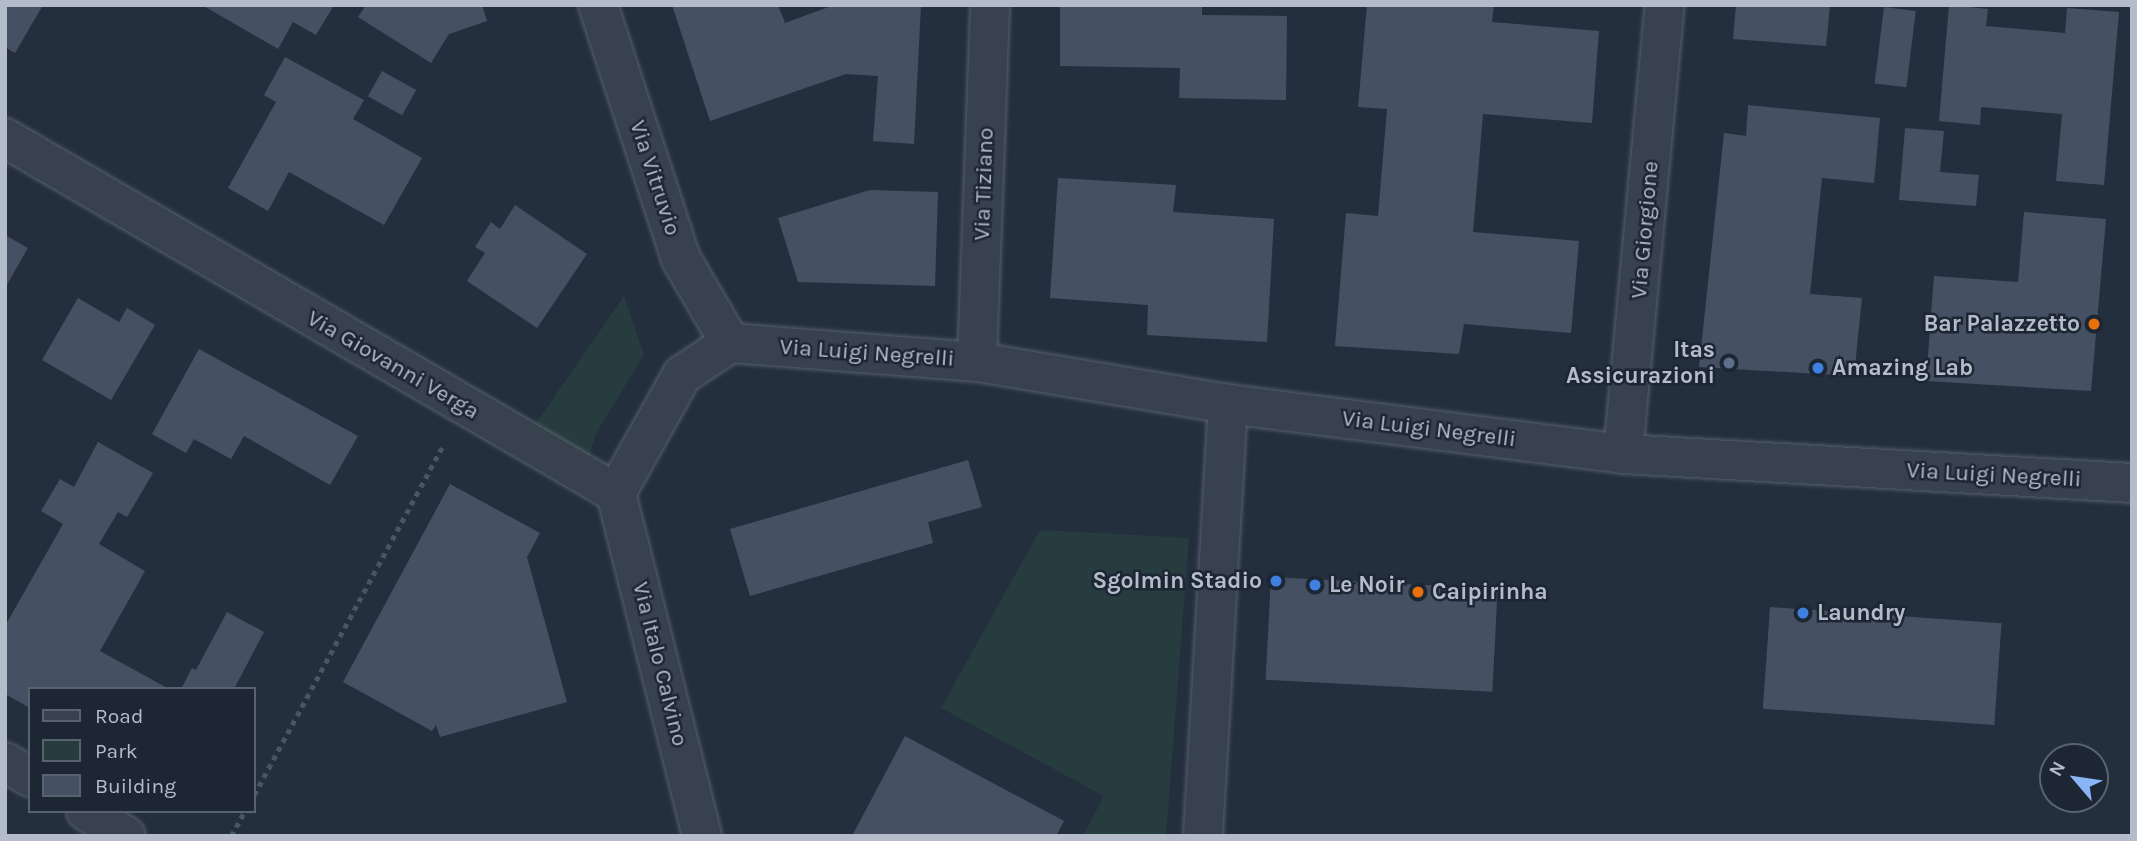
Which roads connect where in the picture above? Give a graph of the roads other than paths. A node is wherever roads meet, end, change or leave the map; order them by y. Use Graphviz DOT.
graph roads {
  1 [pos="598,5"];
  2 [pos="990,5"];
  3 [pos="1665,5"];
  4 [pos="5,138"];
  5 [pos="730,343"];
  6 [pos="977,362"];
  7 [pos="1228,404"];
  8 [pos="1623,454"];
  9 [pos="2132,483"];
  10 [pos="616,493"];
  11 [pos="5,762"];
  12 [pos="28,776"];
  13 [pos="89,813"];
  14 [pos="126,836"];
  15 [pos="702,836"];
  16 [pos="1203,836"];
  1 -- 5 [label="street, Via Vitruvio"];
  2 -- 6 [label="street, Via Tiziano"];
  3 -- 8 [label="street, Via Giorgione"];
  4 -- 10 [label="street, Via Giovanni Verga"];
  5 -- 6 [label="street, Via Luigi Negrelli"];
  5 -- 10 [label="street"];
  6 -- 7 [label="street, Via Luigi Negrelli"];
  7 -- 8 [label="street, Via Luigi Negrelli"];
  7 -- 16 [label="street"];
  8 -- 9 [label="street, Via Luigi Negrelli"];
  10 -- 15 [label="street, Via Italo Calvino"];
  11 -- 12 [label="street"];
  13 -- 14 [label="street"];
}
